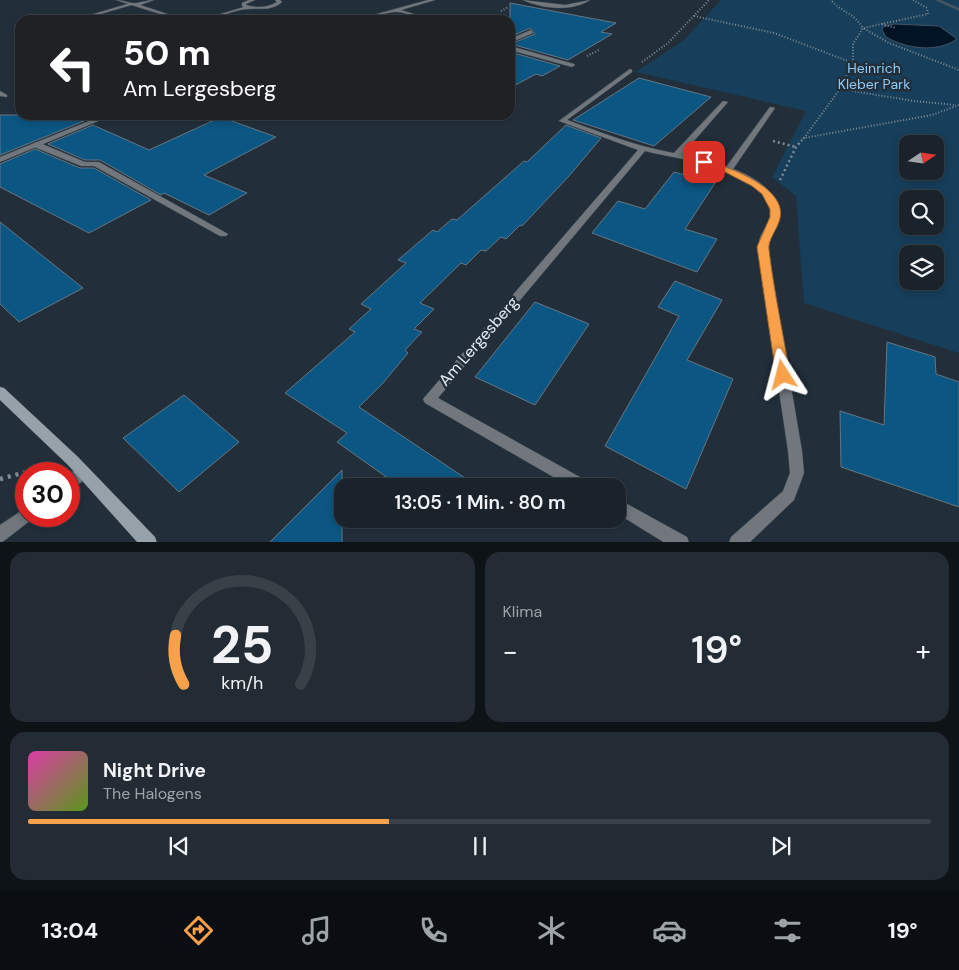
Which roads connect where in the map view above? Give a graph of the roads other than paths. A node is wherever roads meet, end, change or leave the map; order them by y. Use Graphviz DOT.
graph roads {
  1 [pos="118,0"];
  2 [pos="152,0"];
  3 [pos="253,0"];
  4 [pos="277,0"];
  5 [pos="430,0"];
  6 [pos="525,0"];
  7 [pos="588,0"];
  8 [pos="134,5"];
  9 [pos="247,8"];
  10 [pos="396,10"];
  11 [pos="95,15"];
  12 [pos="167,15"];
  13 [pos="221,15"];
  14 [pos="376,15"];
  15 [pos="414,15"];
  16 [pos="531,32"];
  17 [pos="515,39"];
  18 [pos="515,49"];
  19 [pos="572,65"];
  20 [pos="630,71"];
  21 [pos="725,102"];
  22 [pos="772,108"];
  23 [pos="98,120"];
  24 [pos="38,145"];
  25 [pos="643,149"];
  26 [pos="677,156"];
  27 [pos="0,160"];
  28 [pos="728,170"];
  29 [pos="223,234"];
  30 [pos="0,392"];
  31 [pos="73,462"];
  32 [pos="80,469"];
  33 [pos="568,478"];
  34 [pos="626,511"];
  35 [pos="15,523"];
  36 [pos="0,535"];
  37 [pos="149,542"];
  38 [pos="681,542"];
  39 [pos="737,542"];
  1 -- 8 [label="street"];
  2 -- 8 [label="street"];
  3 -- 9 [label="street"];
  4 -- 9 [label="street"];
  5 -- 10 [label="street"];
  6 -- 7 [label="street"];
  8 -- 11 [label="street"];
  8 -- 12 [label="street"];
  9 -- 13 [label="street"];
  10 -- 14 [label="street"];
  10 -- 15 [label="street"];
  16 -- 17 [label="street"];
  18 -- 19 [label="street"];
  20 -- 25 [label="street"];
  21 -- 26 [label="street"];
  22 -- 28 [label="street"];
  23 -- 24 [label="street"];
  24 -- 27 [label="street"];
  24 -- 29 [label="street"];
  25 -- 26 [label="street"];
  25 -- 33 [label="street, Am Lergesberg"];
  26 -- 28 [label="street"];
  28 -- 39 [label="street"];
  30 -- 31 [label="street"];
  32 -- 37 [label="street"];
  34 -- 38 [label="street"];
  35 -- 36 [label="street"];
}
